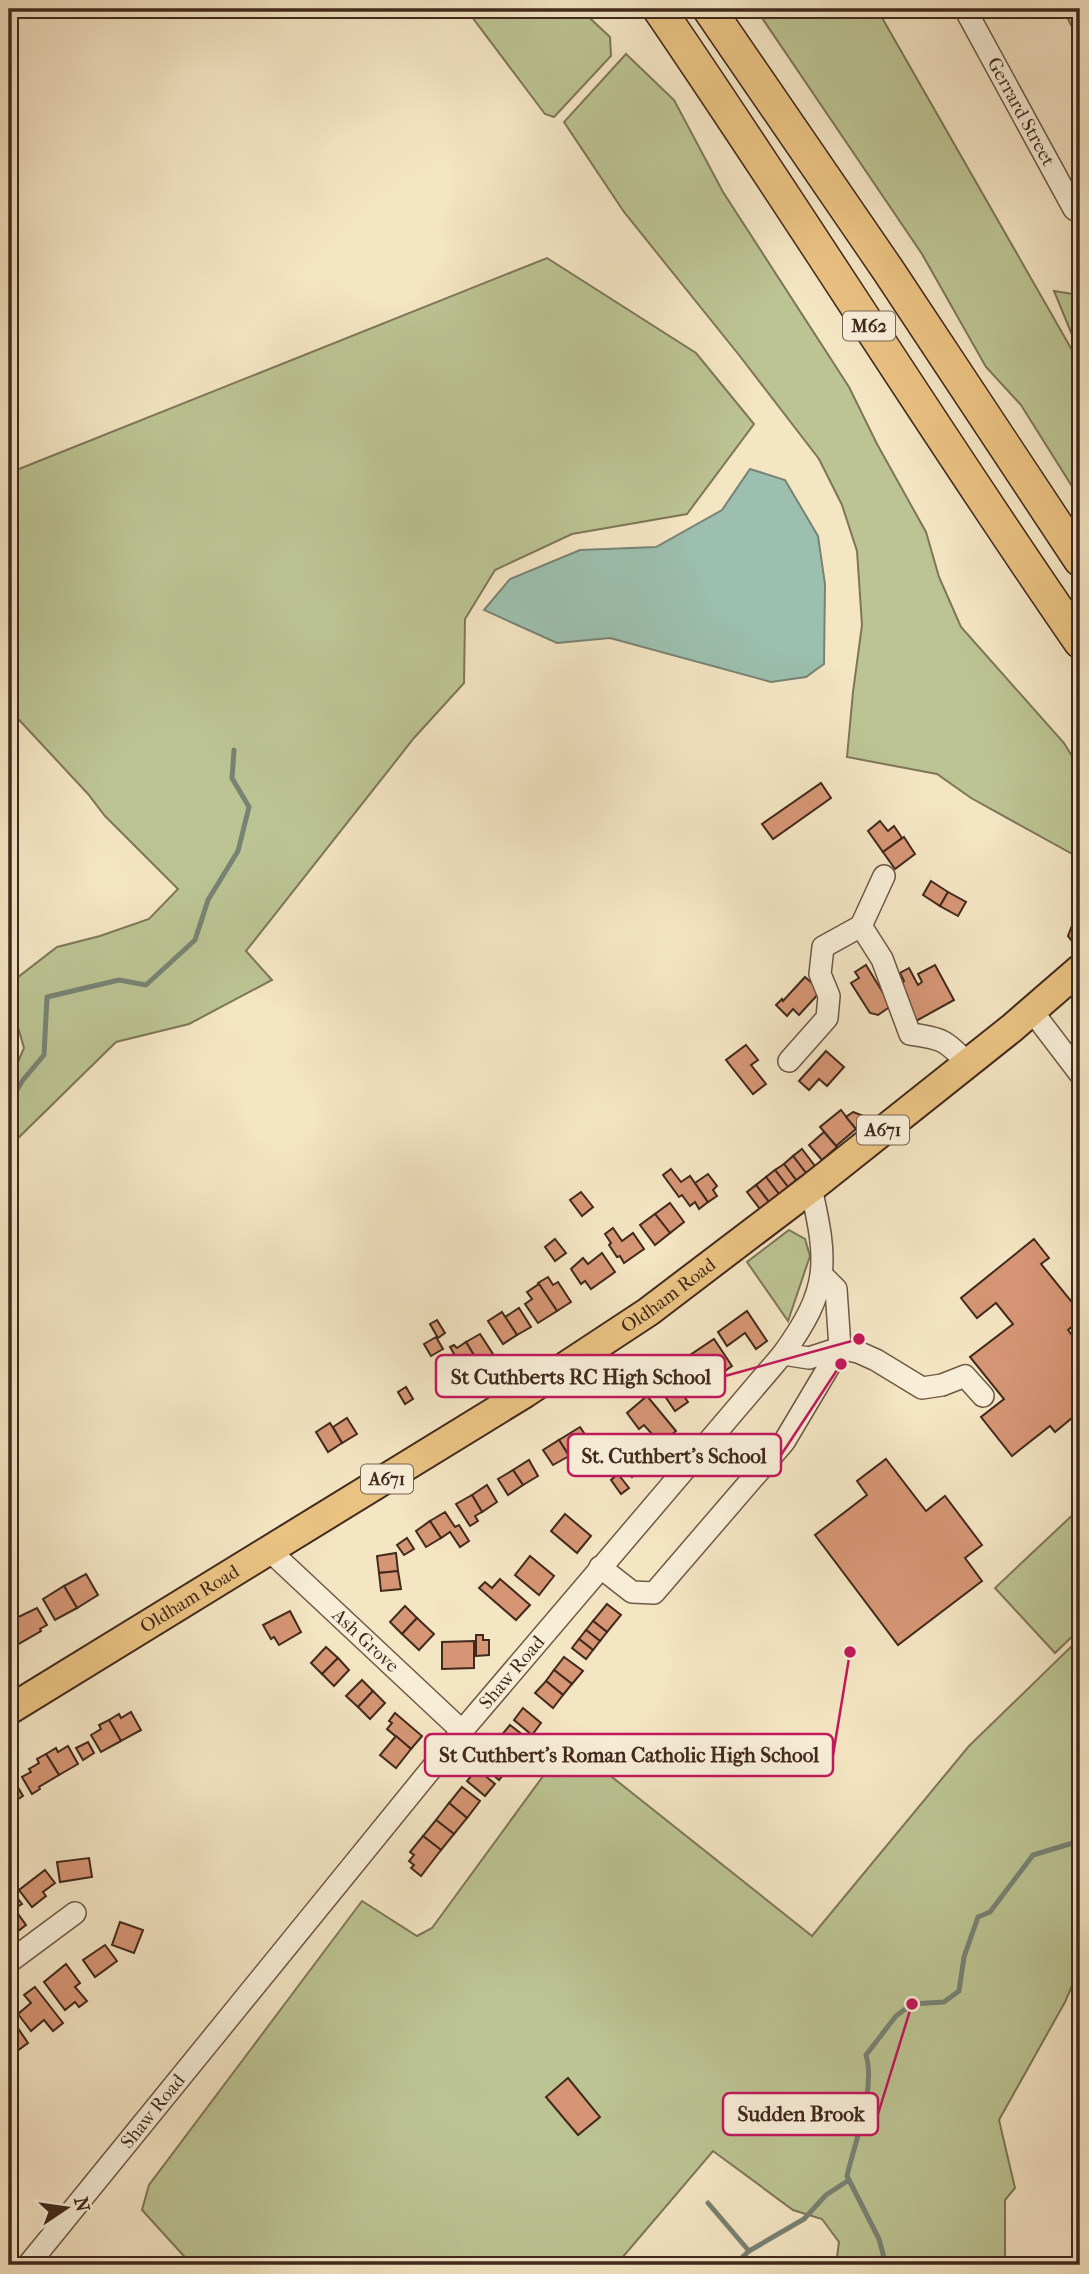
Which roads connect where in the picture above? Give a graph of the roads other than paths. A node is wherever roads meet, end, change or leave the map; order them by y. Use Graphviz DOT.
graph roads {
  1 [pos="660,9"];
  2 [pos="709,9"];
  3 [pos="965,9"];
  4 [pos="1080,213"];
  5 [pos="1080,560"];
  6 [pos="1080,642"];
  7 [pos="884,876"];
  8 [pos="861,926"];
  9 [pos="1080,969"];
  10 [pos="1032,1011"];
  11 [pos="789,1061"];
  12 [pos="967,1063"];
  13 [pos="1080,1074"];
  14 [pos="811,1188"];
  15 [pos="822,1275"];
  16 [pos="840,1348"];
  17 [pos="783,1354"];
  18 [pos="983,1396"];
  19 [pos="270,1551"];
  20 [pos="600,1567"];
  21 [pos="9,1710"];
  22 [pos="462,1731"];
  23 [pos="75,1913"];
  24 [pos="9,1962"];
  25 [pos="28,2265"];
  1 -- 6 [label="highway, M62"];
  2 -- 5 [label="highway, M62"];
  3 -- 4 [label="street, Gerrard Street"];
  7 -- 8 [label="street"];
  8 -- 11 [label="street"];
  8 -- 12 [label="street"];
  9 -- 10 [label="main road, Oldham Road / A671"];
  10 -- 12 [label="main road, Oldham Road / A671"];
  10 -- 13 [label="street"];
  12 -- 14 [label="main road, Oldham Road / A671"];
  14 -- 15 [label="street, Shaw Road"];
  14 -- 19 [label="main road, Oldham Road / A671"];
  15 -- 16 [label="street"];
  15 -- 17 [label="street, Shaw Road"];
  16 -- 17 [label="street"];
  16 -- 18 [label="street"];
  16 -- 20 [label="street"];
  17 -- 20 [label="street, Shaw Road"];
  19 -- 21 [label="main road, Oldham Road / A671"];
  19 -- 22 [label="street, Ash Grove"];
  20 -- 22 [label="street, Shaw Road"];
  22 -- 25 [label="street, Shaw Road"];
  23 -- 24 [label="street"];
}
